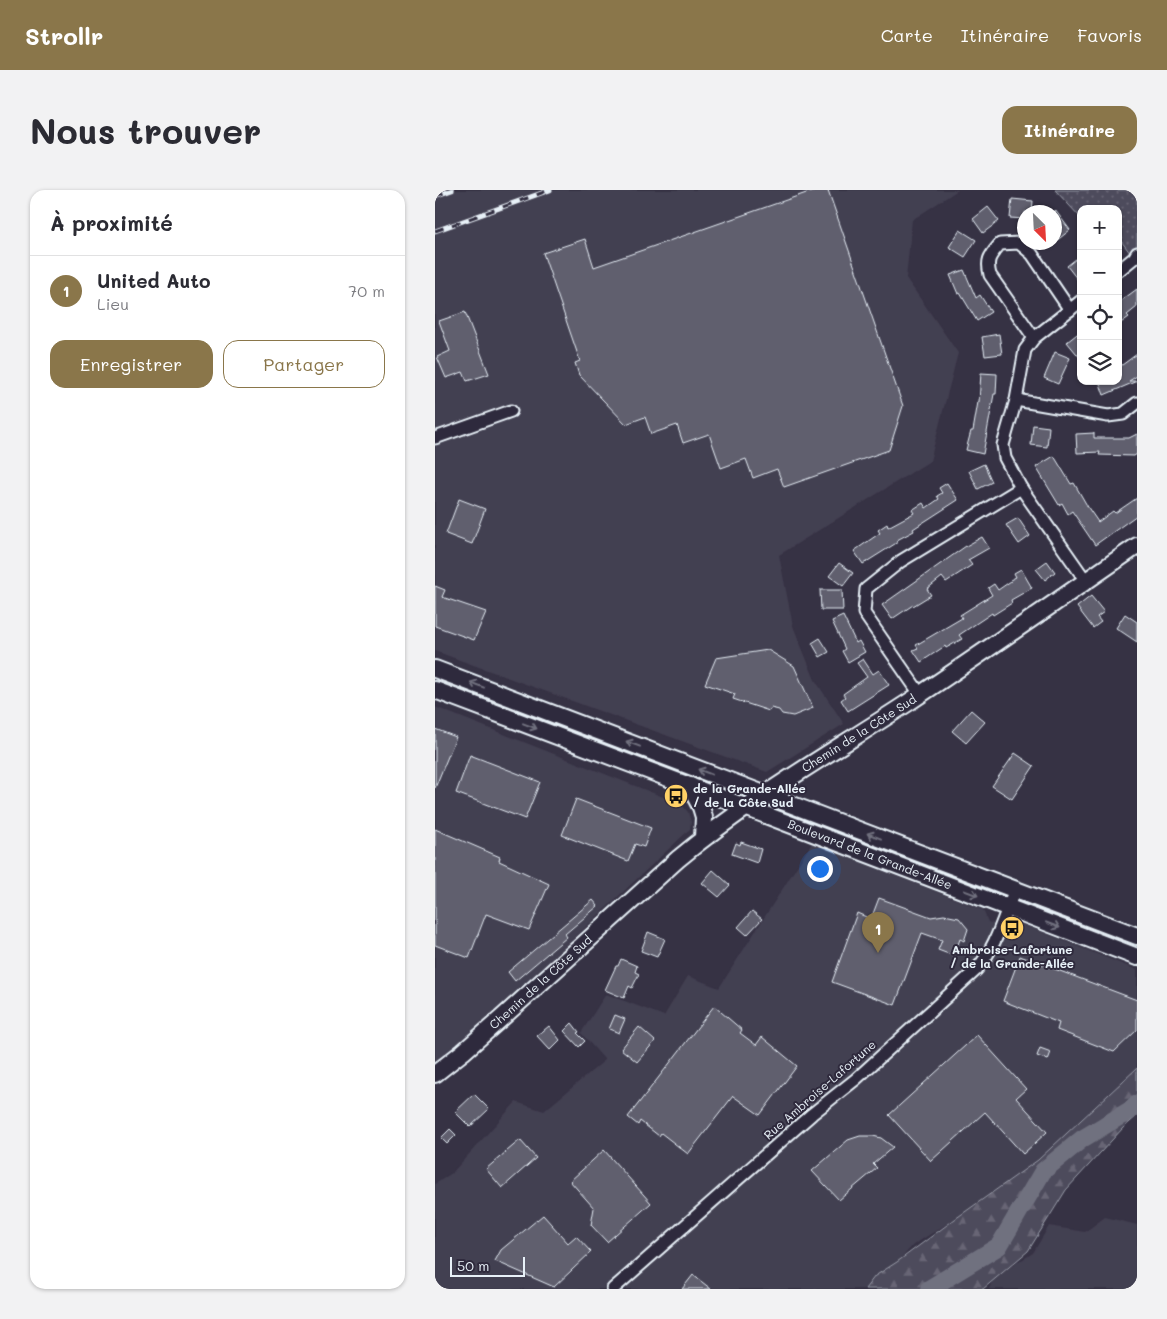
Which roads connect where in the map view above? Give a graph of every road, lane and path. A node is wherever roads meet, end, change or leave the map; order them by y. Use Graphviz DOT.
graph roads {
  1 [pos="1137,253"];
  2 [pos="1122,268"];
  3 [pos="1077,304"];
  4 [pos="1070,310"];
  5 [pos="1034,338"];
  6 [pos="1016,400"];
  7 [pos="1137,403"];
  8 [pos="511,411"];
  9 [pos="435,438"];
  10 [pos="1021,488"];
  11 [pos="1137,546"];
  12 [pos="1086,581"];
  13 [pos="435,669"];
  14 [pos="435,690"];
  15 [pos="920,694"];
  16 [pos="690,786"];
  17 [pos="764,794"];
  18 [pos="745,807"];
  19 [pos="703,838"];
  20 [pos="1015,890"];
  21 [pos="1008,908"];
  22 [pos="1137,936"];
  23 [pos="1137,957"];
  24 [pos="435,1074"];
  25 [pos="613,1289"];
  1 -- 2 [label="street"];
  3 -- 4 [label="street"];
  4 -- 5 [label="street"];
  4 -- 5 [label="street"];
  5 -- 6 [label="street"];
  6 -- 7 [label="street"];
  6 -- 10 [label="street"];
  8 -- 9 [label="street"];
  10 -- 12 [label="street"];
  10 -- 15 [label="street"];
  11 -- 12 [label="street, Chemin de la Côte Sud"];
  12 -- 15 [label="street, Chemin de la Côte Sud"];
  17 -- 13 [label="street, Boulevard de la Grande-Allée, one-way"];
  14 -- 16 [label="street, Boulevard de la Grande-Allée, one-way"];
  15 -- 17 [label="street, Chemin de la Côte Sud"];
  16 -- 18 [label="street, Boulevard de la Grande-Allée"];
  16 -- 19 [label="street"];
  17 -- 18 [label="street, Chemin de la Côte Sud"];
  20 -- 17 [label="street, Boulevard de la Grande-Allée, one-way"];
  18 -- 19 [label="street, Chemin de la Côte Sud"];
  18 -- 21 [label="street, Boulevard de la Grande-Allée, one-way"];
  19 -- 24 [label="street, Chemin de la Côte Sud"];
  20 -- 21 [label="street, Rue Ambroise-Lafortune"];
  20 -- 22 [label="street, Boulevard de la Grande-Allée"];
  21 -- 23 [label="street, Boulevard de la Grande-Allée, one-way"];
  21 -- 25 [label="street, Rue Ambroise-Lafortune"];
}
